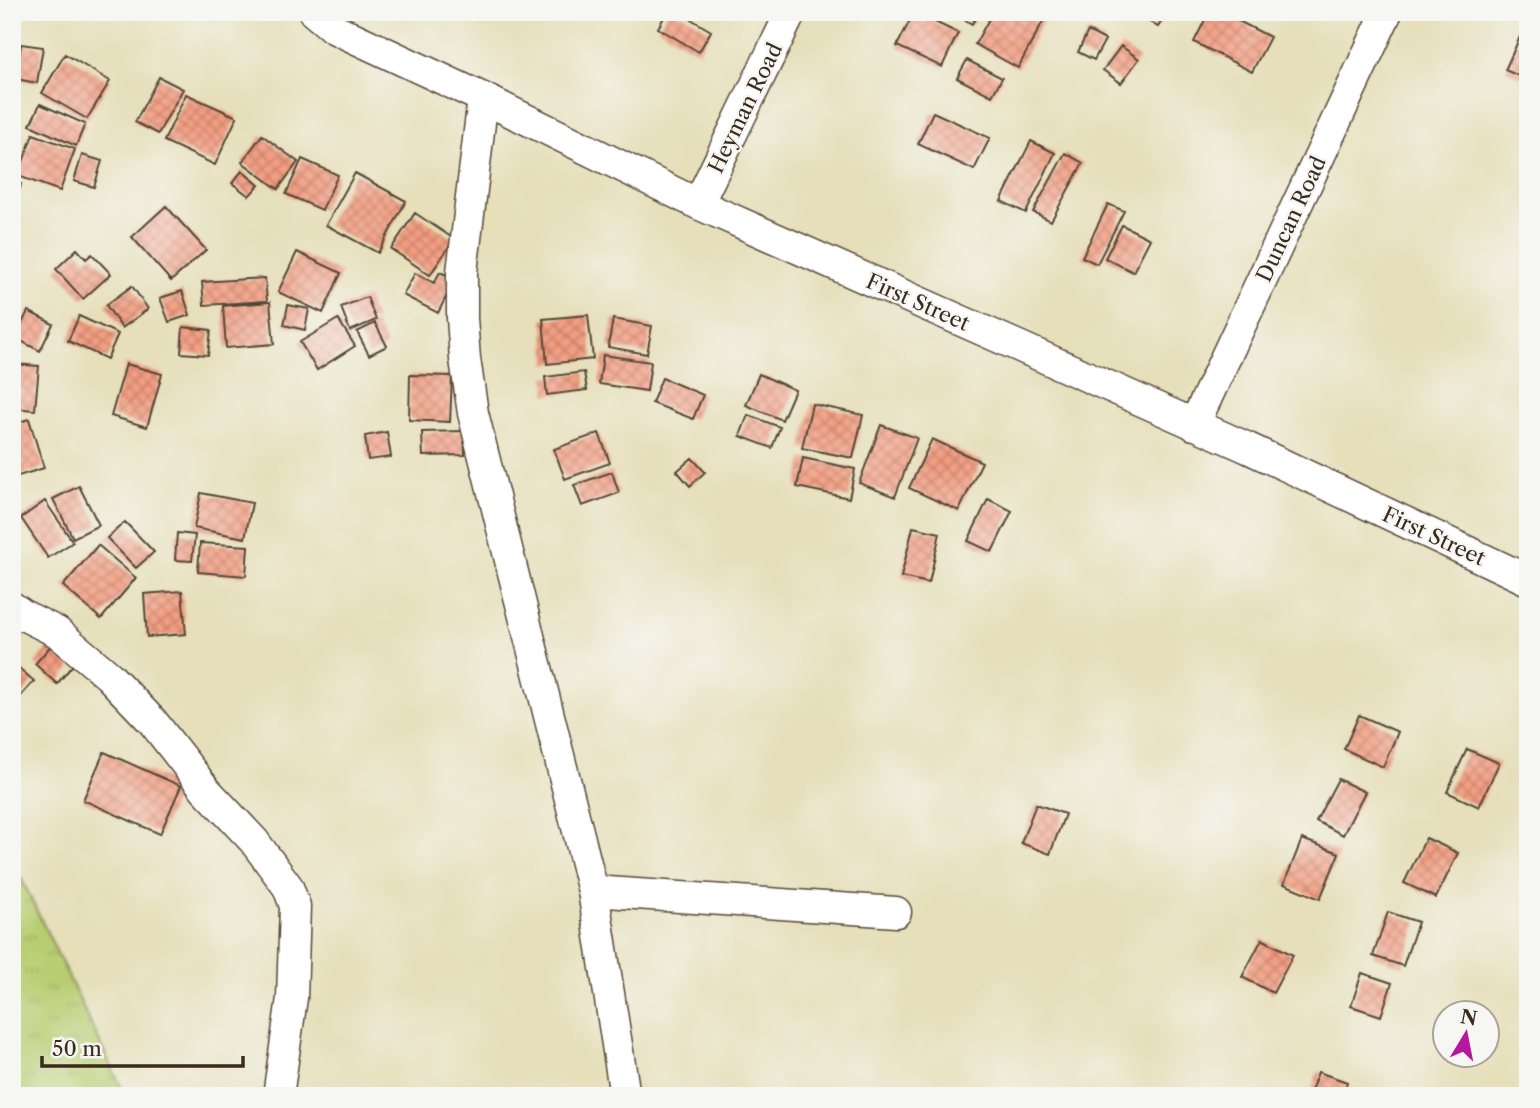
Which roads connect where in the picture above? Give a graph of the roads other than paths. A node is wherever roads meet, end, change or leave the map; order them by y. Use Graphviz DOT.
graph roads {
  1 [pos="314,12"];
  2 [pos="791,12"];
  3 [pos="1387,12"];
  4 [pos="483,98"];
  5 [pos="698,204"];
  6 [pos="1194,425"];
  7 [pos="1528,580"];
  8 [pos="12,607"];
  9 [pos="593,891"];
  10 [pos="896,912"];
  11 [pos="278,1096"];
  12 [pos="625,1096"];
  1 -- 4 [label="street, First Street"];
  2 -- 5 [label="street, Heyman Road"];
  3 -- 6 [label="street, Duncan Road"];
  4 -- 5 [label="street, First Street"];
  4 -- 9 [label="street"];
  5 -- 6 [label="street, First Street"];
  6 -- 7 [label="street, First Street"];
  8 -- 11 [label="street"];
  9 -- 10 [label="street"];
  9 -- 12 [label="street"];
}
